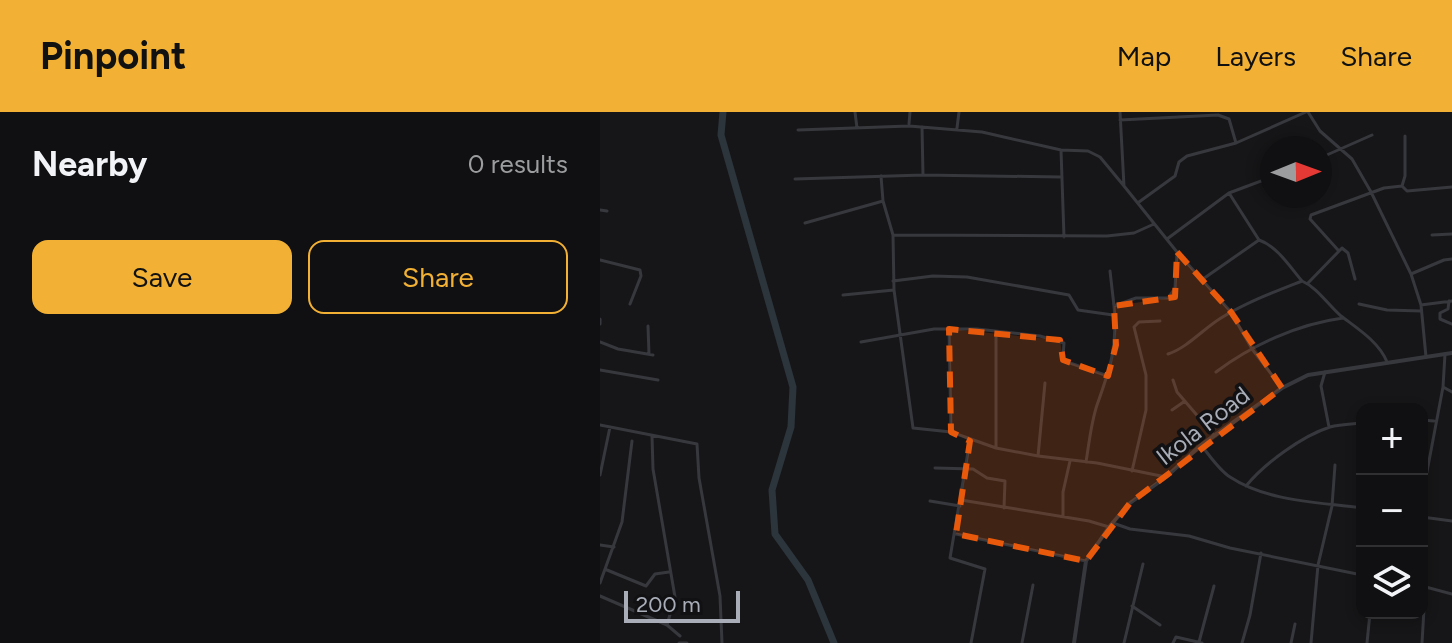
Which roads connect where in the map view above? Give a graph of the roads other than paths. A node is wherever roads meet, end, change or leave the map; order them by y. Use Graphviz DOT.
graph roads {
  1 [pos="855,112"];
  2 [pos="910,112"];
  3 [pos="959,112"];
  4 [pos="1120,112"];
  5 [pos="1307,112"];
  6 [pos="1120,120"];
  7 [pos="909,126"];
  8 [pos="922,127"];
  9 [pos="857,128"];
  10 [pos="957,129"];
  11 [pos="798,130"];
  12 [pos="1372,135"];
  13 [pos="1405,136"];
  14 [pos="1236,143"];
  15 [pos="1342,149"];
  16 [pos="1061,150"];
  17 [pos="1332,153"];
  18 [pos="923,175"];
  19 [pos="881,176"];
  20 [pos="1061,177"];
  21 [pos="795,179"];
  22 [pos="1260,181"];
  23 [pos="1124,186"];
  24 [pos="1402,186"];
  25 [pos="1452,187"];
  26 [pos="1371,192"];
  27 [pos="1229,193"];
  28 [pos="883,201"];
  29 [pos="1139,202"];
  30 [pos="600,210"];
  31 [pos="607,211"];
  32 [pos="805,223"];
  33 [pos="1155,223"];
  34 [pos="1452,234"];
  35 [pos="893,235"];
  36 [pos="1432,235"];
  37 [pos="1064,237"];
  38 [pos="1167,239"];
  39 [pos="1259,240"];
  40 [pos="1338,250"];
  41 [pos="1177,252"];
  42 [pos="1452,259"];
  43 [pos="600,260"];
  44 [pos="1110,271"];
  45 [pos="1411,274"];
  46 [pos="1355,279"];
  47 [pos="1202,280"];
  48 [pos="893,281"];
  49 [pos="1302,281"];
  50 [pos="1308,283"];
  51 [pos="894,290"];
  52 [pos="843,295"];
  53 [pos="1450,301"];
  54 [pos="630,304"];
  55 [pos="1359,304"];
  56 [pos="1421,305"];
  57 [pos="1114,306"];
  58 [pos="1421,311"];
  59 [pos="1231,312"];
  60 [pos="1115,316"];
  61 [pos="1343,318"];
  62 [pos="1160,321"];
  63 [pos="1452,324"];
  64 [pos="648,326"];
  65 [pos="949,329"];
  66 [pos="996,330"];
  67 [pos="901,335"];
  68 [pos="600,342"];
  69 [pos="861,342"];
  70 [pos="1252,349"];
  71 [pos="1452,353"];
  72 [pos="1168,354"];
  73 [pos="1445,354"];
  74 [pos="1426,357"];
  75 [pos="1387,362"];
  76 [pos="600,370"];
  77 [pos="1326,371"];
  78 [pos="1216,372"];
  79 [pos="1108,376"];
  80 [pos="658,380"];
  81 [pos="1173,380"];
  82 [pos="1045,383"];
  83 [pos="1443,387"];
  84 [pos="1282,388"];
  85 [pos="1452,392"];
  86 [pos="1185,401"];
  87 [pos="1172,410"];
  88 [pos="1428,420"];
  89 [pos="1436,421"];
  90 [pos="1356,424"];
  91 [pos="600,425"];
  92 [pos="610,426"];
  93 [pos="1329,427"];
  94 [pos="951,432"];
  95 [pos="652,435"];
  96 [pos="1214,435"];
  97 [pos="970,440"];
  98 [pos="632,441"];
  99 [pos="1201,445"];
  100 [pos="996,448"];
  101 [pos="1038,456"];
  102 [pos="1070,461"];
  103 [pos="1086,462"];
  104 [pos="1335,465"];
  105 [pos="935,468"];
  106 [pos="966,470"];
  107 [pos="1132,471"];
  108 [pos="600,475"];
  109 [pos="1428,476"];
  110 [pos="1166,477"];
  111 [pos="1246,486"];
  112 [pos="961,500"];
  113 [pos="930,501"];
  114 [pos="960,506"];
  115 [pos="1332,506"];
  116 [pos="1004,508"];
  117 [pos="1356,508"];
  118 [pos="1063,516"];
  119 [pos="1428,518"];
  120 [pos="1452,521"];
  121 [pos="1111,525"];
  122 [pos="956,534"];
  123 [pos="600,545"];
  124 [pos="614,547"];
  125 [pos="1261,553"];
  126 [pos="1086,561"];
  127 [pos="1143,564"];
  128 [pos="1318,565"];
  129 [pos="606,570"];
  130 [pos="669,572"];
  131 [pos="1356,574"];
  132 [pos="600,583"];
  133 [pos="1033,585"];
  134 [pos="1214,586"];
  135 [pos="1428,588"];
  136 [pos="1452,594"];
  137 [pos="600,596"];
  138 [pos="1132,606"];
  139 [pos="1369,619"];
  140 [pos="1422,619"];
  141 [pos="1295,624"];
  142 [pos="667,625"];
  143 [pos="1160,625"];
  144 [pos="680,636"];
  145 [pos="1200,642"];
  146 [pos="679,643"];
  147 [pos="687,643"];
  148 [pos="722,643"];
  149 [pos="971,643"];
  150 [pos="1022,643"];
  151 [pos="1074,643"];
  152 [pos="1124,643"];
  153 [pos="1173,643"];
  154 [pos="1242,643"];
  155 [pos="1291,643"];
  156 [pos="1311,643"];
  157 [pos="1367,643"];
  158 [pos="1422,643"];
  1 -- 9 [label="street"];
  2 -- 7 [label="street"];
  3 -- 10 [label="street"];
  4 -- 6 [label="street"];
  5 -- 14 [label="street"];
  5 -- 15 [label="street"];
  6 -- 14 [label="street"];
  6 -- 23 [label="street"];
  7 -- 8 [label="street"];
  7 -- 9 [label="street"];
  8 -- 10 [label="street"];
  8 -- 18 [label="street"];
  9 -- 11 [label="street"];
  10 -- 16 [label="street"];
  12 -- 15 [label="street"];
  13 -- 24 [label="street"];
  14 -- 29 [label="street"];
  15 -- 17 [label="street"];
  15 -- 26 [label="street"];
  16 -- 20 [label="street"];
  16 -- 23 [label="street"];
  18 -- 19 [label="street"];
  18 -- 20 [label="street"];
  19 -- 21 [label="street"];
  19 -- 28 [label="street"];
  20 -- 37 [label="street"];
  22 -- 27 [label="street"];
  23 -- 29 [label="street"];
  24 -- 25 [label="street"];
  24 -- 26 [label="street"];
  26 -- 40 [label="street"];
  26 -- 45 [label="street"];
  27 -- 38 [label="street"];
  27 -- 39 [label="street"];
  28 -- 32 [label="street"];
  28 -- 35 [label="street"];
  29 -- 33 [label="street"];
  30 -- 31 [label="street"];
  33 -- 37 [label="street"];
  33 -- 38 [label="street"];
  34 -- 36 [label="street"];
  35 -- 37 [label="street"];
  35 -- 48 [label="street"];
  38 -- 41 [label="street"];
  39 -- 47 [label="street"];
  39 -- 49 [label="street"];
  40 -- 46 [label="street"];
  40 -- 50 [label="street"];
  41 -- 47 [label="street"];
  41 -- 57 [label="street"];
  42 -- 45 [label="street"];
  43 -- 54 [label="street"];
  44 -- 57 [label="street"];
  45 -- 56 [label="street"];
  47 -- 59 [label="street"];
  48 -- 51 [label="street"];
  48 -- 60 [label="street"];
  49 -- 50 [label="street"];
  49 -- 59 [label="street"];
  50 -- 61 [label="street"];
  51 -- 52 [label="street"];
  51 -- 67 [label="street"];
  53 -- 56 [label="street"];
  53 -- 63 [label="street"];
  55 -- 58 [label="street"];
  56 -- 58 [label="street"];
  57 -- 60 [label="street"];
  58 -- 74 [label="street"];
  59 -- 70 [label="street"];
  59 -- 72 [label="street"];
  60 -- 79 [label="street"];
  61 -- 70 [label="street"];
  61 -- 75 [label="street"];
  62 -- 107 [label="street"];
  64 -- 68 [label="street"];
  65 -- 66 [label="street"];
  65 -- 67 [label="street"];
  65 -- 94 [label="street"];
  66 -- 79 [label="street"];
  66 -- 100 [label="street"];
  67 -- 69 [label="street"];
  67 -- 94 [label="street"];
  70 -- 78 [label="street"];
  70 -- 84 [label="street"];
  71 -- 73 [label="street, Ikola Road"];
  73 -- 74 [label="street, Ikola Road"];
  73 -- 83 [label="street"];
  74 -- 75 [label="street, Ikola Road"];
  75 -- 77 [label="street, Ikola Road"];
  76 -- 80 [label="street"];
  77 -- 84 [label="street, Ikola Road"];
  77 -- 93 [label="street"];
  79 -- 103 [label="street"];
  81 -- 86 [label="street"];
  82 -- 101 [label="street"];
  83 -- 85 [label="street"];
  83 -- 89 [label="street"];
  84 -- 96 [label="street, Ikola Road"];
  86 -- 87 [label="street"];
  86 -- 96 [label="street"];
  88 -- 89 [label="street"];
  89 -- 109 [label="street"];
  90 -- 93 [label="street"];
  91 -- 92 [label="street"];
  92 -- 95 [label="street"];
  92 -- 108 [label="street"];
  93 -- 111 [label="street"];
  94 -- 97 [label="street"];
  95 -- 130 [label="street"];
  95 -- 148 [label="street"];
  96 -- 99 [label="street, Ikola Road"];
  97 -- 100 [label="street"];
  97 -- 106 [label="street"];
  98 -- 124 [label="street"];
  99 -- 110 [label="street, Ikola Road"];
  99 -- 111 [label="street"];
  100 -- 101 [label="street"];
  101 -- 102 [label="street"];
  102 -- 103 [label="street"];
  102 -- 118 [label="street"];
  103 -- 107 [label="street"];
  104 -- 115 [label="street"];
  105 -- 106 [label="street"];
  106 -- 112 [label="street"];
  106 -- 116 [label="street"];
  107 -- 110 [label="street"];
  110 -- 121 [label="street, Ikola Road"];
  111 -- 115 [label="street"];
  112 -- 114 [label="street"];
  112 -- 116 [label="street"];
  113 -- 114 [label="street"];
  114 -- 122 [label="street"];
  115 -- 117 [label="street"];
  115 -- 128 [label="street"];
  116 -- 118 [label="street"];
  118 -- 121 [label="street"];
  119 -- 120 [label="street"];
  121 -- 125 [label="street"];
  121 -- 126 [label="street, Ikola Road"];
  122 -- 126 [label="street"];
  122 -- 149 [label="street"];
  123 -- 124 [label="street"];
  124 -- 129 [label="street"];
  125 -- 128 [label="street"];
  125 -- 154 [label="street"];
  126 -- 151 [label="street, Ikola Road"];
  127 -- 138 [label="street"];
  128 -- 131 [label="street"];
  128 -- 156 [label="street"];
  129 -- 130 [label="street"];
  129 -- 132 [label="street"];
  130 -- 142 [label="street"];
  133 -- 150 [label="street"];
  134 -- 145 [label="street"];
  135 -- 136 [label="street"];
  137 -- 142 [label="street"];
  138 -- 143 [label="street"];
  138 -- 152 [label="street"];
  139 -- 157 [label="street"];
  140 -- 158 [label="street"];
  141 -- 155 [label="street"];
  142 -- 144 [label="street"];
  145 -- 153 [label="street"];
  146 -- 147 [label="street"];
}
